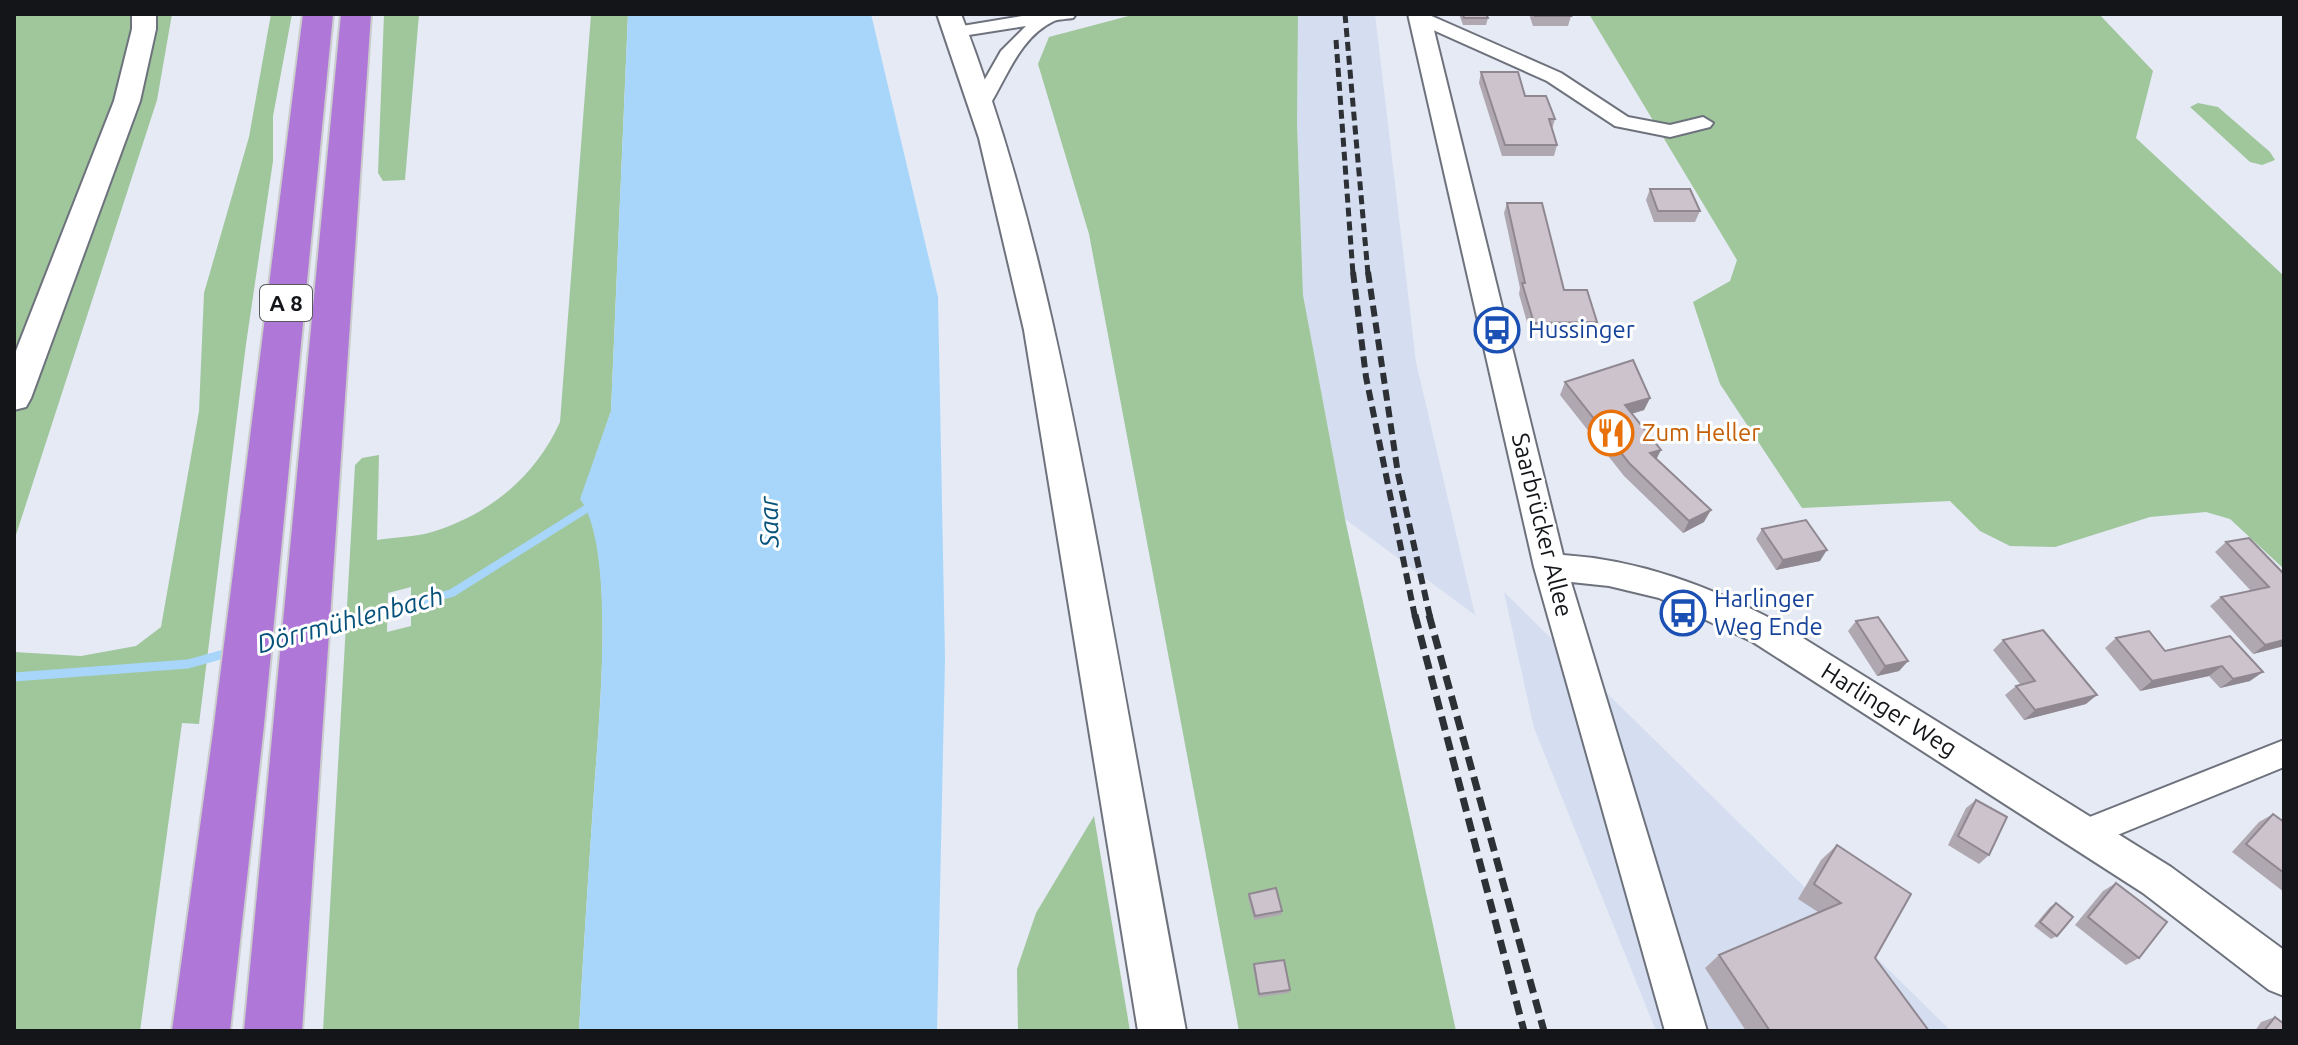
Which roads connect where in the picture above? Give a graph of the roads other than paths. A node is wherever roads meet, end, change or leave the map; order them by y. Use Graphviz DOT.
graph roads {
  1 [pos="144,14"];
  2 [pos="318,14"];
  3 [pos="356,14"];
  4 [pos="995,14"];
  5 [pos="1419,16"];
  6 [pos="1051,17"];
  7 [pos="952,23"];
  8 [pos="982,102"];
  9 [pos="1703,123"];
  10 [pos="14,398"];
  11 [pos="1550,567"];
  12 [pos="2284,753"];
  13 [pos="2083,834"];
  14 [pos="2284,975"];
  15 [pos="201,1031"];
  16 [pos="273,1031"];
  17 [pos="1162,1031"];
  18 [pos="1686,1031"];
  1 -- 10 [label="main road"];
  2 -- 15 [label="highway, A 8"];
  3 -- 16 [label="highway, A 8"];
  4 -- 6 [label="street"];
  5 -- 9 [label="street"];
  5 -- 11 [label="street, Saarbrücker Allee"];
  6 -- 7 [label="street"];
  6 -- 8 [label="street"];
  7 -- 8 [label="main road"];
  8 -- 17 [label="main road"];
  11 -- 13 [label="street, Harlinger Weg"];
  11 -- 18 [label="street, Saarbrücker Allee"];
  12 -- 13 [label="street"];
  13 -- 14 [label="street, Harlinger Weg"];
}
